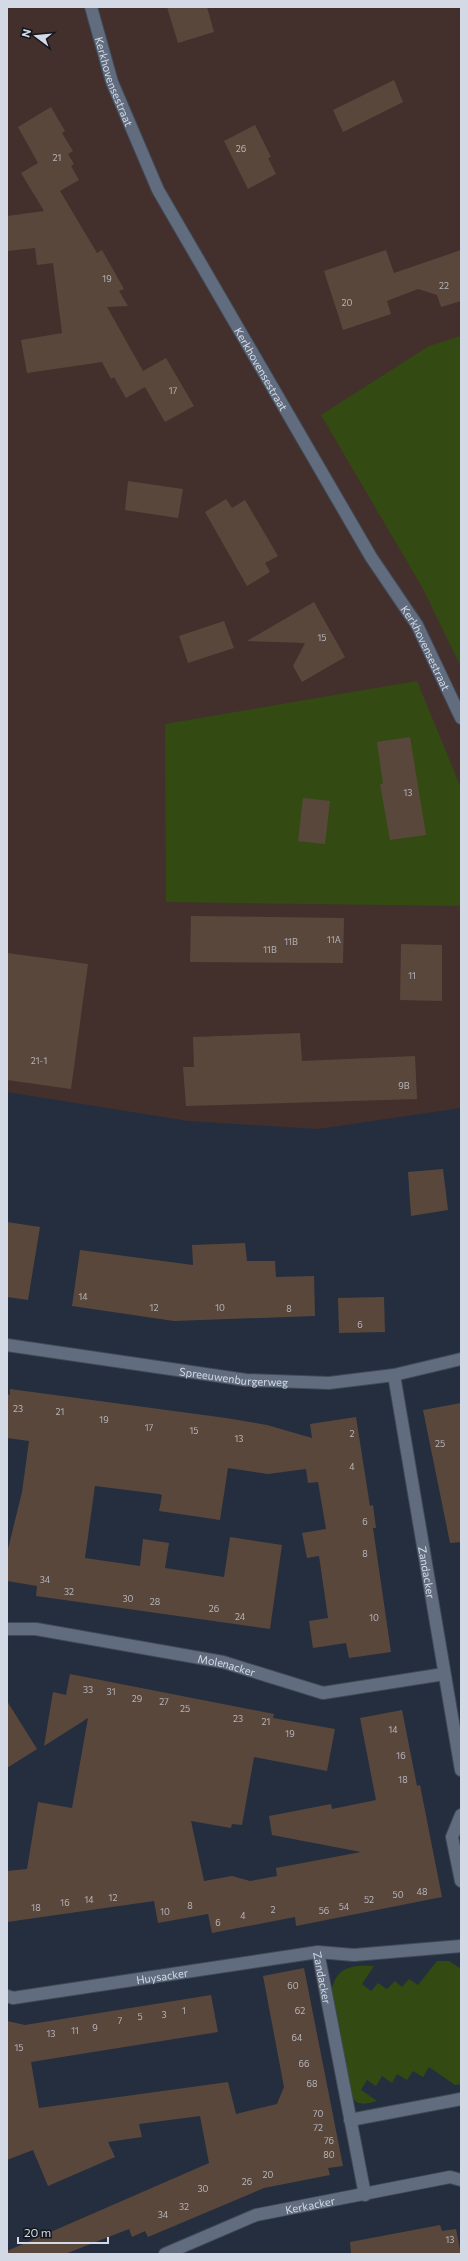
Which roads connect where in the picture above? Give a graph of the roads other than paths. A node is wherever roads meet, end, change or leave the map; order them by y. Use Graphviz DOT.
graph roads {
  1 [pos="91,7"];
  2 [pos="461,718"];
  3 [pos="7,1345"];
  4 [pos="461,1359"];
  5 [pos="394,1375"];
  6 [pos="7,1629"];
  7 [pos="444,1674"];
  8 [pos="461,1770"];
  9 [pos="461,1815"];
  10 [pos="461,1881"];
  11 [pos="461,1946"];
  12 [pos="318,1952"];
  13 [pos="7,1996"];
  14 [pos="461,2099"];
  15 [pos="350,2120"];
  16 [pos="461,2180"];
  17 [pos="365,2195"];
  18 [pos="165,2254"];
  1 -- 2 [label="street, Kerkhovensestraat"];
  3 -- 5 [label="street, Spreeuwenburgerweg"];
  4 -- 5 [label="street, Spreeuwenburgerweg"];
  5 -- 7 [label="street, Zandacker"];
  6 -- 7 [label="street, Molenacker"];
  7 -- 8 [label="street, Zandacker"];
  9 -- 10 [label="street"];
  11 -- 12 [label="street, Zandacker"];
  12 -- 13 [label="street, Huysacker"];
  12 -- 15 [label="street, Zandacker"];
  14 -- 15 [label="street"];
  15 -- 17 [label="street, Zandacker"];
  16 -- 17 [label="street, Kerkacker"];
  17 -- 18 [label="street, Kerkacker"];
}
